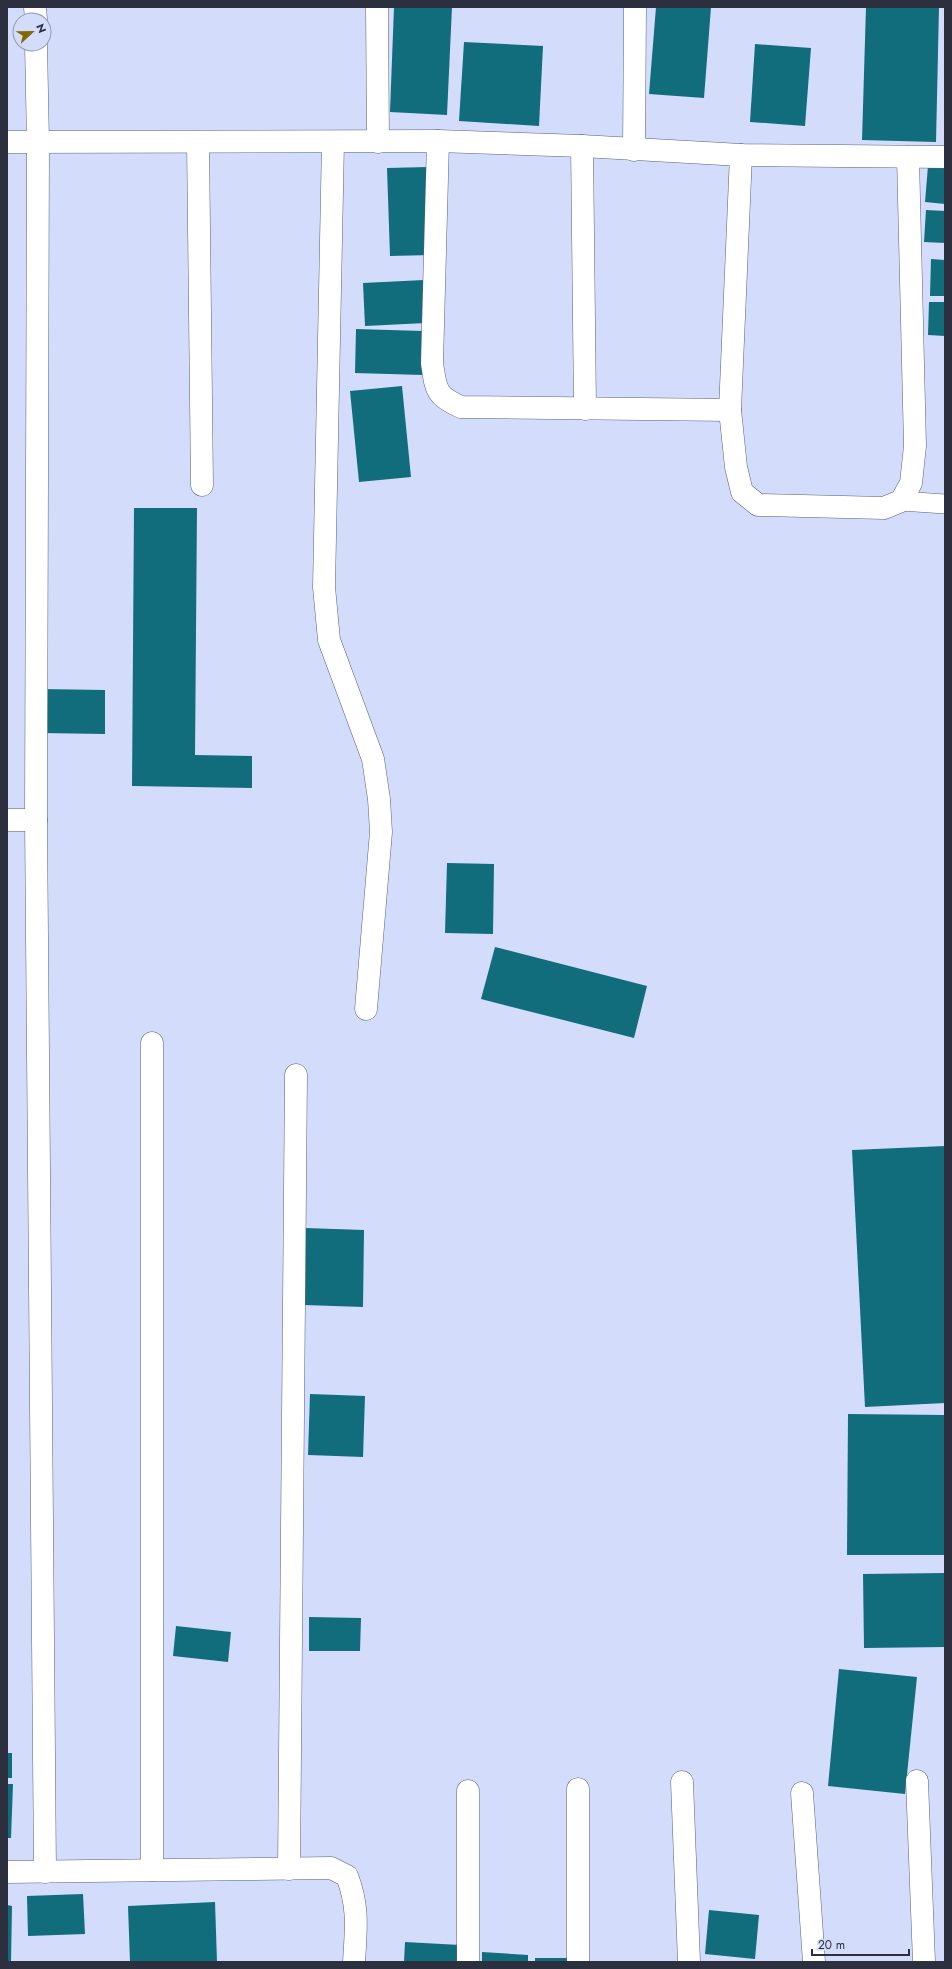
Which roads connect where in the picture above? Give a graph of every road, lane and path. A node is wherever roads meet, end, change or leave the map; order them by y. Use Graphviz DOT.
graph roads {
  1 [pos="377,7"];
  2 [pos="635,7"];
  3 [pos="36,52"];
  4 [pos="7,142"];
  5 [pos="38,142"];
  6 [pos="198,142"];
  7 [pos="333,142"];
  8 [pos="378,142"];
  9 [pos="438,142"];
  10 [pos="582,146"];
  11 [pos="634,150"];
  12 [pos="741,155"];
  13 [pos="908,157"];
  14 [pos="945,157"];
  15 [pos="585,409"];
  16 [pos="730,410"];
  17 [pos="202,486"];
  18 [pos="901,500"];
  19 [pos="945,504"];
  20 [pos="7,820"];
  21 [pos="36,820"];
  22 [pos="366,1008"];
  23 [pos="152,1043"];
  24 [pos="296,1075"];
  25 [pos="917,1781"];
  26 [pos="682,1782"];
  27 [pos="578,1789"];
  28 [pos="468,1791"];
  29 [pos="802,1793"];
  30 [pos="289,1869"];
  31 [pos="152,1870"];
  32 [pos="7,1872"];
  33 [pos="45,1872"];
  34 [pos="354,1962"];
  35 [pos="468,1962"];
  36 [pos="578,1962"];
  37 [pos="689,1962"];
  38 [pos="814,1962"];
  39 [pos="924,1962"];
  1 -- 8 [label="street"];
  2 -- 11 [label="street"];
  3 -- 5 [label="street"];
  4 -- 5 [label="street"];
  5 -- 6 [label="street"];
  5 -- 21 [label="street"];
  6 -- 7 [label="street"];
  6 -- 17 [label="street"];
  7 -- 8 [label="street"];
  7 -- 22 [label="street"];
  8 -- 9 [label="street"];
  9 -- 10 [label="street"];
  9 -- 15 [label="street"];
  10 -- 11 [label="street"];
  10 -- 15 [label="street"];
  11 -- 12 [label="street"];
  12 -- 13 [label="street"];
  12 -- 16 [label="street"];
  13 -- 14 [label="street"];
  13 -- 18 [label="street"];
  15 -- 16 [label="street"];
  16 -- 18 [label="street"];
  18 -- 19 [label="lane"];
  20 -- 21 [label="street"];
  21 -- 33 [label="street"];
  23 -- 31 [label="street"];
  24 -- 30 [label="street"];
  25 -- 39 [label="street"];
  26 -- 37 [label="street"];
  27 -- 36 [label="street"];
  28 -- 35 [label="street"];
  29 -- 38 [label="street"];
  30 -- 31 [label="street"];
  30 -- 34 [label="street"];
  31 -- 33 [label="street"];
  32 -- 33 [label="street"];
}
